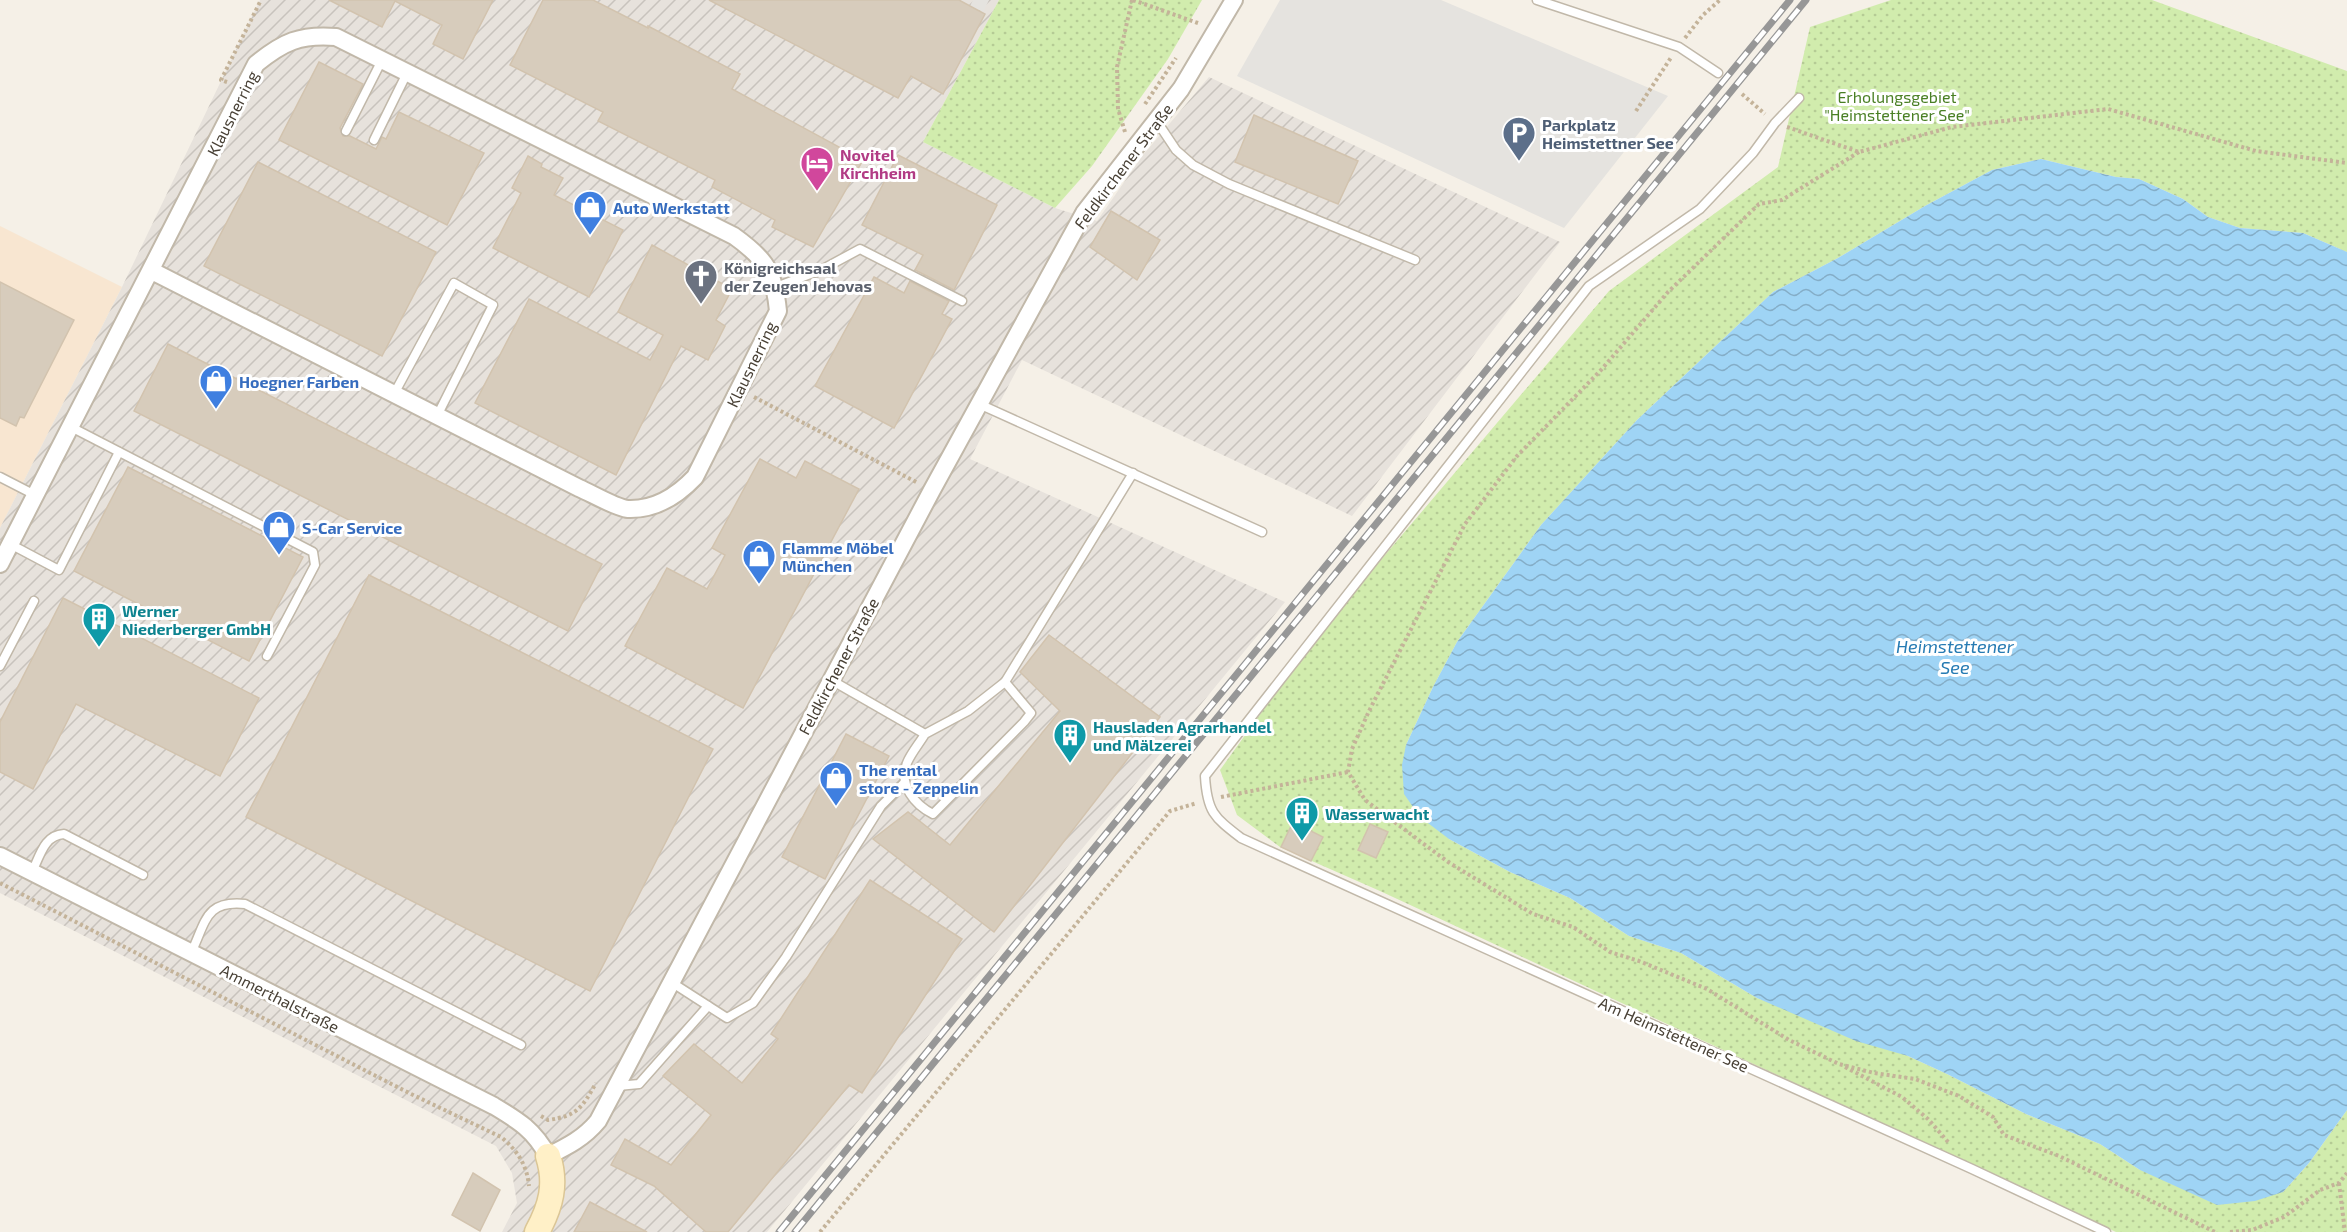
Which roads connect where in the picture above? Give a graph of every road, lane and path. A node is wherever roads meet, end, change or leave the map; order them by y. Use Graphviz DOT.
graph roads {
  1 [pos="261,0"];
  2 [pos="1133,0"];
  3 [pos="1537,0"];
  4 [pos="1720,0"];
  5 [pos="1232,5"];
  6 [pos="1198,23"];
  7 [pos="1679,47"];
  8 [pos="1672,56"];
  9 [pos="382,60"];
  10 [pos="407,73"];
  11 [pos="1718,73"];
  12 [pos="244,88"];
  13 [pos="1742,94"];
  14 [pos="1799,98"];
  15 [pos="1636,111"];
  16 [pos="1156,120"];
  17 [pos="1775,123"];
  18 [pos="346,131"];
  19 [pos="1125,132"];
  20 [pos="374,140"];
  21 [pos="1859,152"];
  22 [pos="2347,163"];
  23 [pos="1415,260"];
  24 [pos="152,271"];
  25 [pos="776,287"];
  26 [pos="962,301"];
  27 [pos="739,389"];
  28 [pos="394,394"];
  29 [pos="979,403"];
  30 [pos="437,416"];
  31 [pos="71,427"];
  32 [pos="119,452"];
  33 [pos="1133,473"];
  34 [pos="0,477"];
  35 [pos="932,490"];
  36 [pos="35,495"];
  37 [pos="1262,532"];
  38 [pos="10,544"];
  39 [pos="0,564"];
  40 [pos="34,601"];
  41 [pos="267,656"];
  42 [pos="0,666"];
  43 [pos="830,680"];
  44 [pos="1005,682"];
  45 [pos="925,734"];
  46 [pos="1348,772"];
  47 [pos="904,782"];
  48 [pos="1206,800"];
  49 [pos="0,856"];
  50 [pos="32,872"];
  51 [pos="143,874"];
  52 [pos="0,883"];
  53 [pos="191,953"];
  54 [pos="671,982"];
  55 [pos="708,1006"];
  56 [pos="521,1045"];
  57 [pos="1839,1064"];
  58 [pos="616,1086"];
  59 [pos="1950,1144"];
  60 [pos="548,1156"];
  61 [pos="2347,1173"];
  62 [pos="2339,1183"];
  63 [pos="529,1191"];
  64 [pos="537,1232"];
  65 [pos="820,1232"];
  66 [pos="2106,1232"];
  67 [pos="2215,1232"];
  68 [pos="2230,1232"];
  69 [pos="2345,1232"];
  1 -- 12 [label="path"];
  2 -- 6 [label="path"];
  2 -- 19 [label="path"];
  3 -- 7 [label="lane"];
  4 -- 7 [label="path"];
  5 -- 16 [label="street, Feldkirchener Straße"];
  7 -- 11 [label="lane"];
  8 -- 15 [label="path"];
  9 -- 10 [label="street, Klausnerring"];
  9 -- 12 [label="street, Klausnerring"];
  9 -- 18 [label="lane"];
  10 -- 20 [label="lane"];
  10 -- 25 [label="street, Klausnerring"];
  12 -- 24 [label="street, Klausnerring"];
  13 -- 17 [label="path"];
  14 -- 17 [label="lane"];
  16 -- 23 [label="lane"];
  16 -- 29 [label="street, Feldkirchener Straße"];
  17 -- 21 [label="path"];
  17 -- 48 [label="lane"];
  21 -- 22 [label="path"];
  21 -- 46 [label="path"];
  24 -- 28 [label="street, Klausnerring"];
  24 -- 31 [label="street, Klausnerring"];
  25 -- 26 [label="lane"];
  25 -- 27 [label="street, Klausnerring"];
  27 -- 30 [label="street, Klausnerring"];
  27 -- 35 [label="path"];
  28 -- 30 [label="street, Klausnerring"];
  28 -- 30 [label="lane"];
  29 -- 33 [label="lane"];
  29 -- 35 [label="street, Feldkirchener Straße"];
  31 -- 32 [label="lane"];
  31 -- 36 [label="street, Klausnerring"];
  32 -- 38 [label="lane"];
  32 -- 41 [label="lane"];
  33 -- 37 [label="lane"];
  33 -- 44 [label="lane"];
  34 -- 36 [label="lane"];
  35 -- 43 [label="street, Feldkirchener Straße"];
  36 -- 38 [label="street, Klausnerring"];
  38 -- 39 [label="street, Klausnerring"];
  40 -- 42 [label="lane"];
  43 -- 45 [label="lane"];
  43 -- 54 [label="street, Feldkirchener Straße"];
  44 -- 45 [label="lane"];
  44 -- 47 [label="lane"];
  45 -- 47 [label="lane"];
  46 -- 48 [label="path"];
  46 -- 57 [label="path"];
  47 -- 55 [label="lane"];
  48 -- 65 [label="path"];
  48 -- 66 [label="lane, Am Heimstettener See"];
  49 -- 50 [label="street, Ammerthalstraße"];
  50 -- 51 [label="lane"];
  50 -- 53 [label="street, Ammerthalstraße"];
  52 -- 63 [label="path"];
  53 -- 56 [label="lane"];
  53 -- 60 [label="street, Ammerthalstraße"];
  54 -- 55 [label="lane"];
  54 -- 58 [label="street, Feldkirchener Straße"];
  55 -- 58 [label="lane"];
  57 -- 59 [label="path"];
  57 -- 67 [label="path"];
  58 -- 60 [label="street, Feldkirchener Straße"];
  60 -- 64 [label="street"];
  61 -- 62 [label="path"];
  62 -- 68 [label="path"];
  62 -- 69 [label="path"];
}
